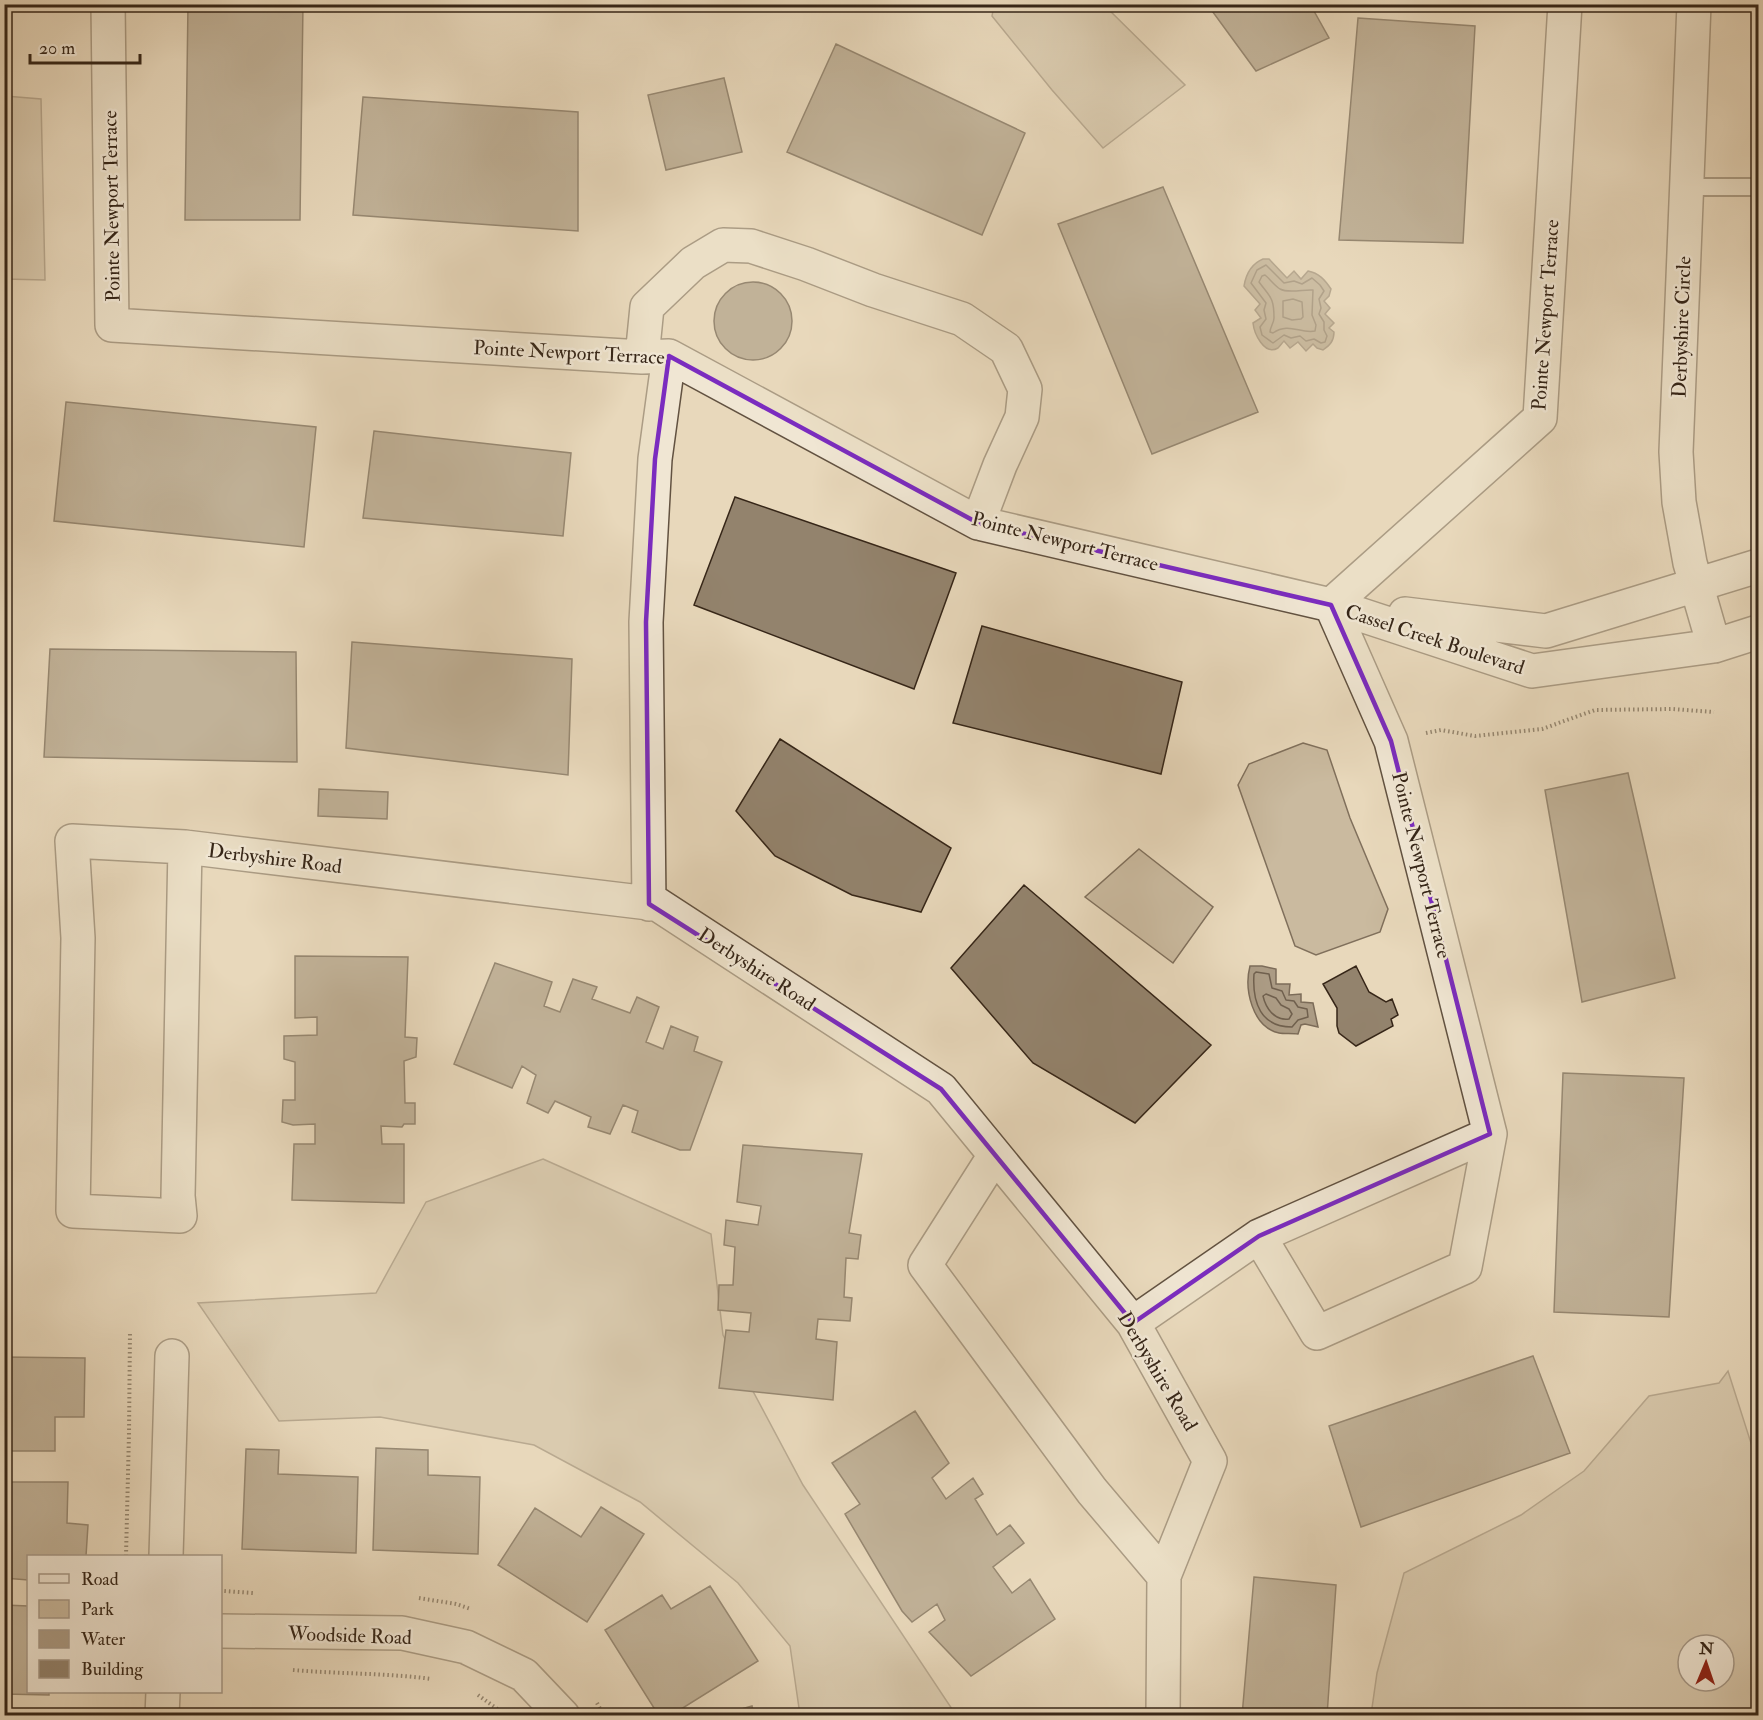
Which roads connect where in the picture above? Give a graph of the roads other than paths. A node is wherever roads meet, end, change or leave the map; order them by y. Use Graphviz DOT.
graph roads {
  1 [pos="108,4"];
  2 [pos="1565,4"];
  3 [pos="1694,4"];
  4 [pos="1687,187"];
  5 [pos="1758,187"];
  6 [pos="656,357"];
  7 [pos="978,523"];
  8 [pos="1758,566"];
  9 [pos="1697,586"];
  10 [pos="1331,605"];
  11 [pos="1758,632"];
  12 [pos="1714,646"];
  13 [pos="185,847"];
  14 [pos="650,904"];
  15 [pos="1490,1134"];
  16 [pos="995,1155"];
  17 [pos="1259,1236"];
  18 [pos="1133,1323"];
  19 [pos="172,1356"];
  20 [pos="166,1555"];
  21 [pos="1164,1576"];
  22 [pos="222,1631"];
  23 [pos="163,1693"];
  24 [pos="162,1716"];
  25 [pos="563,1716"];
  26 [pos="1163,1716"];
  1 -- 6 [label="street, Pointe Newport Terrace"];
  2 -- 10 [label="street, Pointe Newport Terrace"];
  3 -- 4 [label="street, Derbyshire Circle"];
  4 -- 5 [label="lane"];
  4 -- 9 [label="street, Derbyshire Circle"];
  6 -- 7 [label="street, Pointe Newport Terrace"];
  6 -- 7 [label="street"];
  6 -- 14 [label="street"];
  7 -- 10 [label="street, Pointe Newport Terrace"];
  8 -- 9 [label="street, Cassel Creek Boulevard"];
  9 -- 10 [label="street, Cassel Creek Boulevard"];
  9 -- 12 [label="street, Derbyshire Circle"];
  10 -- 12 [label="street, Cassel Creek Boulevard"];
  10 -- 15 [label="street, Pointe Newport Terrace"];
  11 -- 12 [label="street, Cassel Creek Boulevard"];
  13 -- 13 [label="street, Derbyshire Road"];
  13 -- 14 [label="street, Derbyshire Road"];
  14 -- 16 [label="street, Derbyshire Road"];
  15 -- 17 [label="street"];
  15 -- 17 [label="street, Pointe Newport Terrace"];
  16 -- 18 [label="street, Derbyshire Road"];
  16 -- 21 [label="street"];
  17 -- 18 [label="street"];
  18 -- 21 [label="street, Derbyshire Road"];
  19 -- 20 [label="street"];
  21 -- 26 [label="street, Derbyshire Road"];
  22 -- 25 [label="street, Woodside Road"];
  23 -- 24 [label="street"];
}
